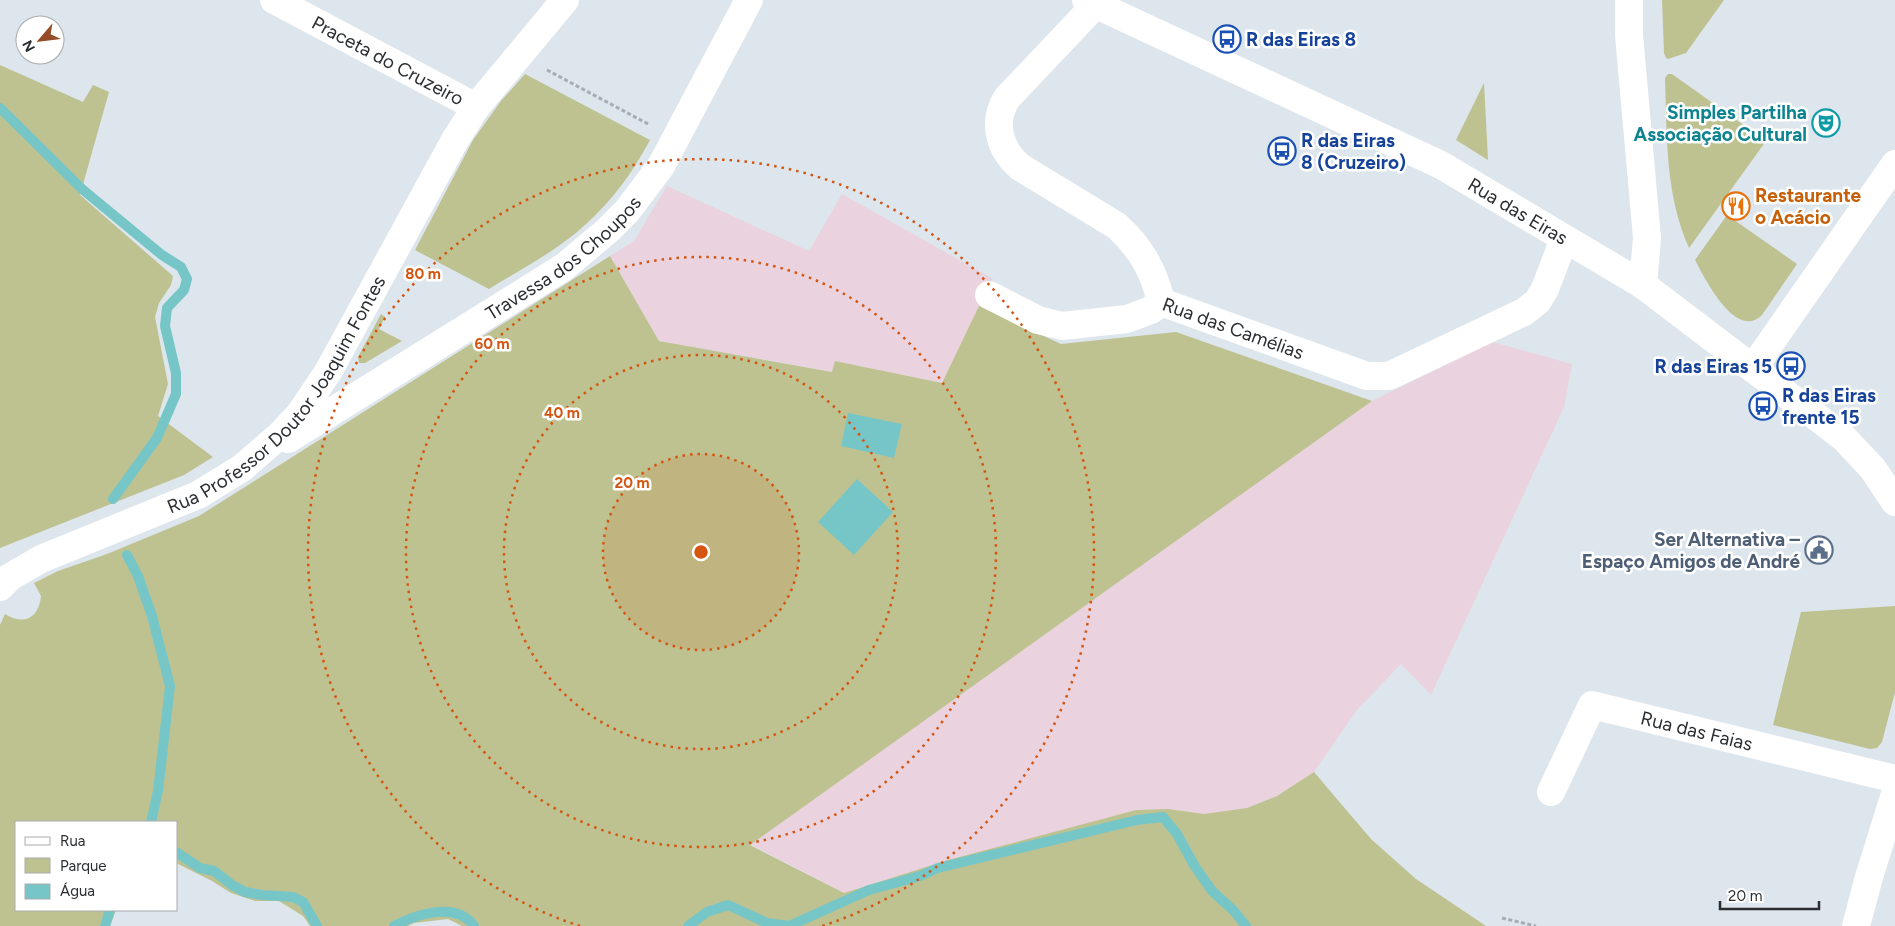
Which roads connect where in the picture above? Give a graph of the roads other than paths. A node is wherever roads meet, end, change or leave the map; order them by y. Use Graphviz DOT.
graph roads {
  1 [pos="274,0"];
  2 [pos="565,0"];
  3 [pos="750,0"];
  4 [pos="1629,0"];
  5 [pos="1091,2"];
  6 [pos="476,107"];
  7 [pos="1895,164"];
  8 [pos="1564,239"];
  9 [pos="1643,285"];
  10 [pos="989,295"];
  11 [pos="1161,302"];
  12 [pos="1753,368"];
  13 [pos="242,468"];
  14 [pos="1895,502"];
  15 [pos="0,586"];
  16 [pos="1895,780"];
  17 [pos="1551,792"];
  18 [pos="1895,794"];
  19 [pos="1856,926"];
  1 -- 6 [label="street, Praceta do Cruzeiro"];
  2 -- 6 [label="street, Rua Professor Doutor Joaquim Fontes"];
  3 -- 13 [label="street, Travessa dos Choupos"];
  4 -- 9 [label="street"];
  5 -- 8 [label="street, Rua das Eiras"];
  5 -- 11 [label="street, Rua das Camélias"];
  6 -- 13 [label="street, Rua Professor Doutor Joaquim Fontes"];
  7 -- 12 [label="street"];
  8 -- 9 [label="street, Rua das Eiras"];
  8 -- 11 [label="street, Rua das Camélias"];
  9 -- 12 [label="street, Rua das Eiras"];
  10 -- 11 [label="street"];
  12 -- 14 [label="street, Rua das Eiras"];
  13 -- 15 [label="street, Rua Professor Doutor Joaquim Fontes"];
  16 -- 17 [label="street, Rua das Faias"];
  18 -- 19 [label="street"];
}
